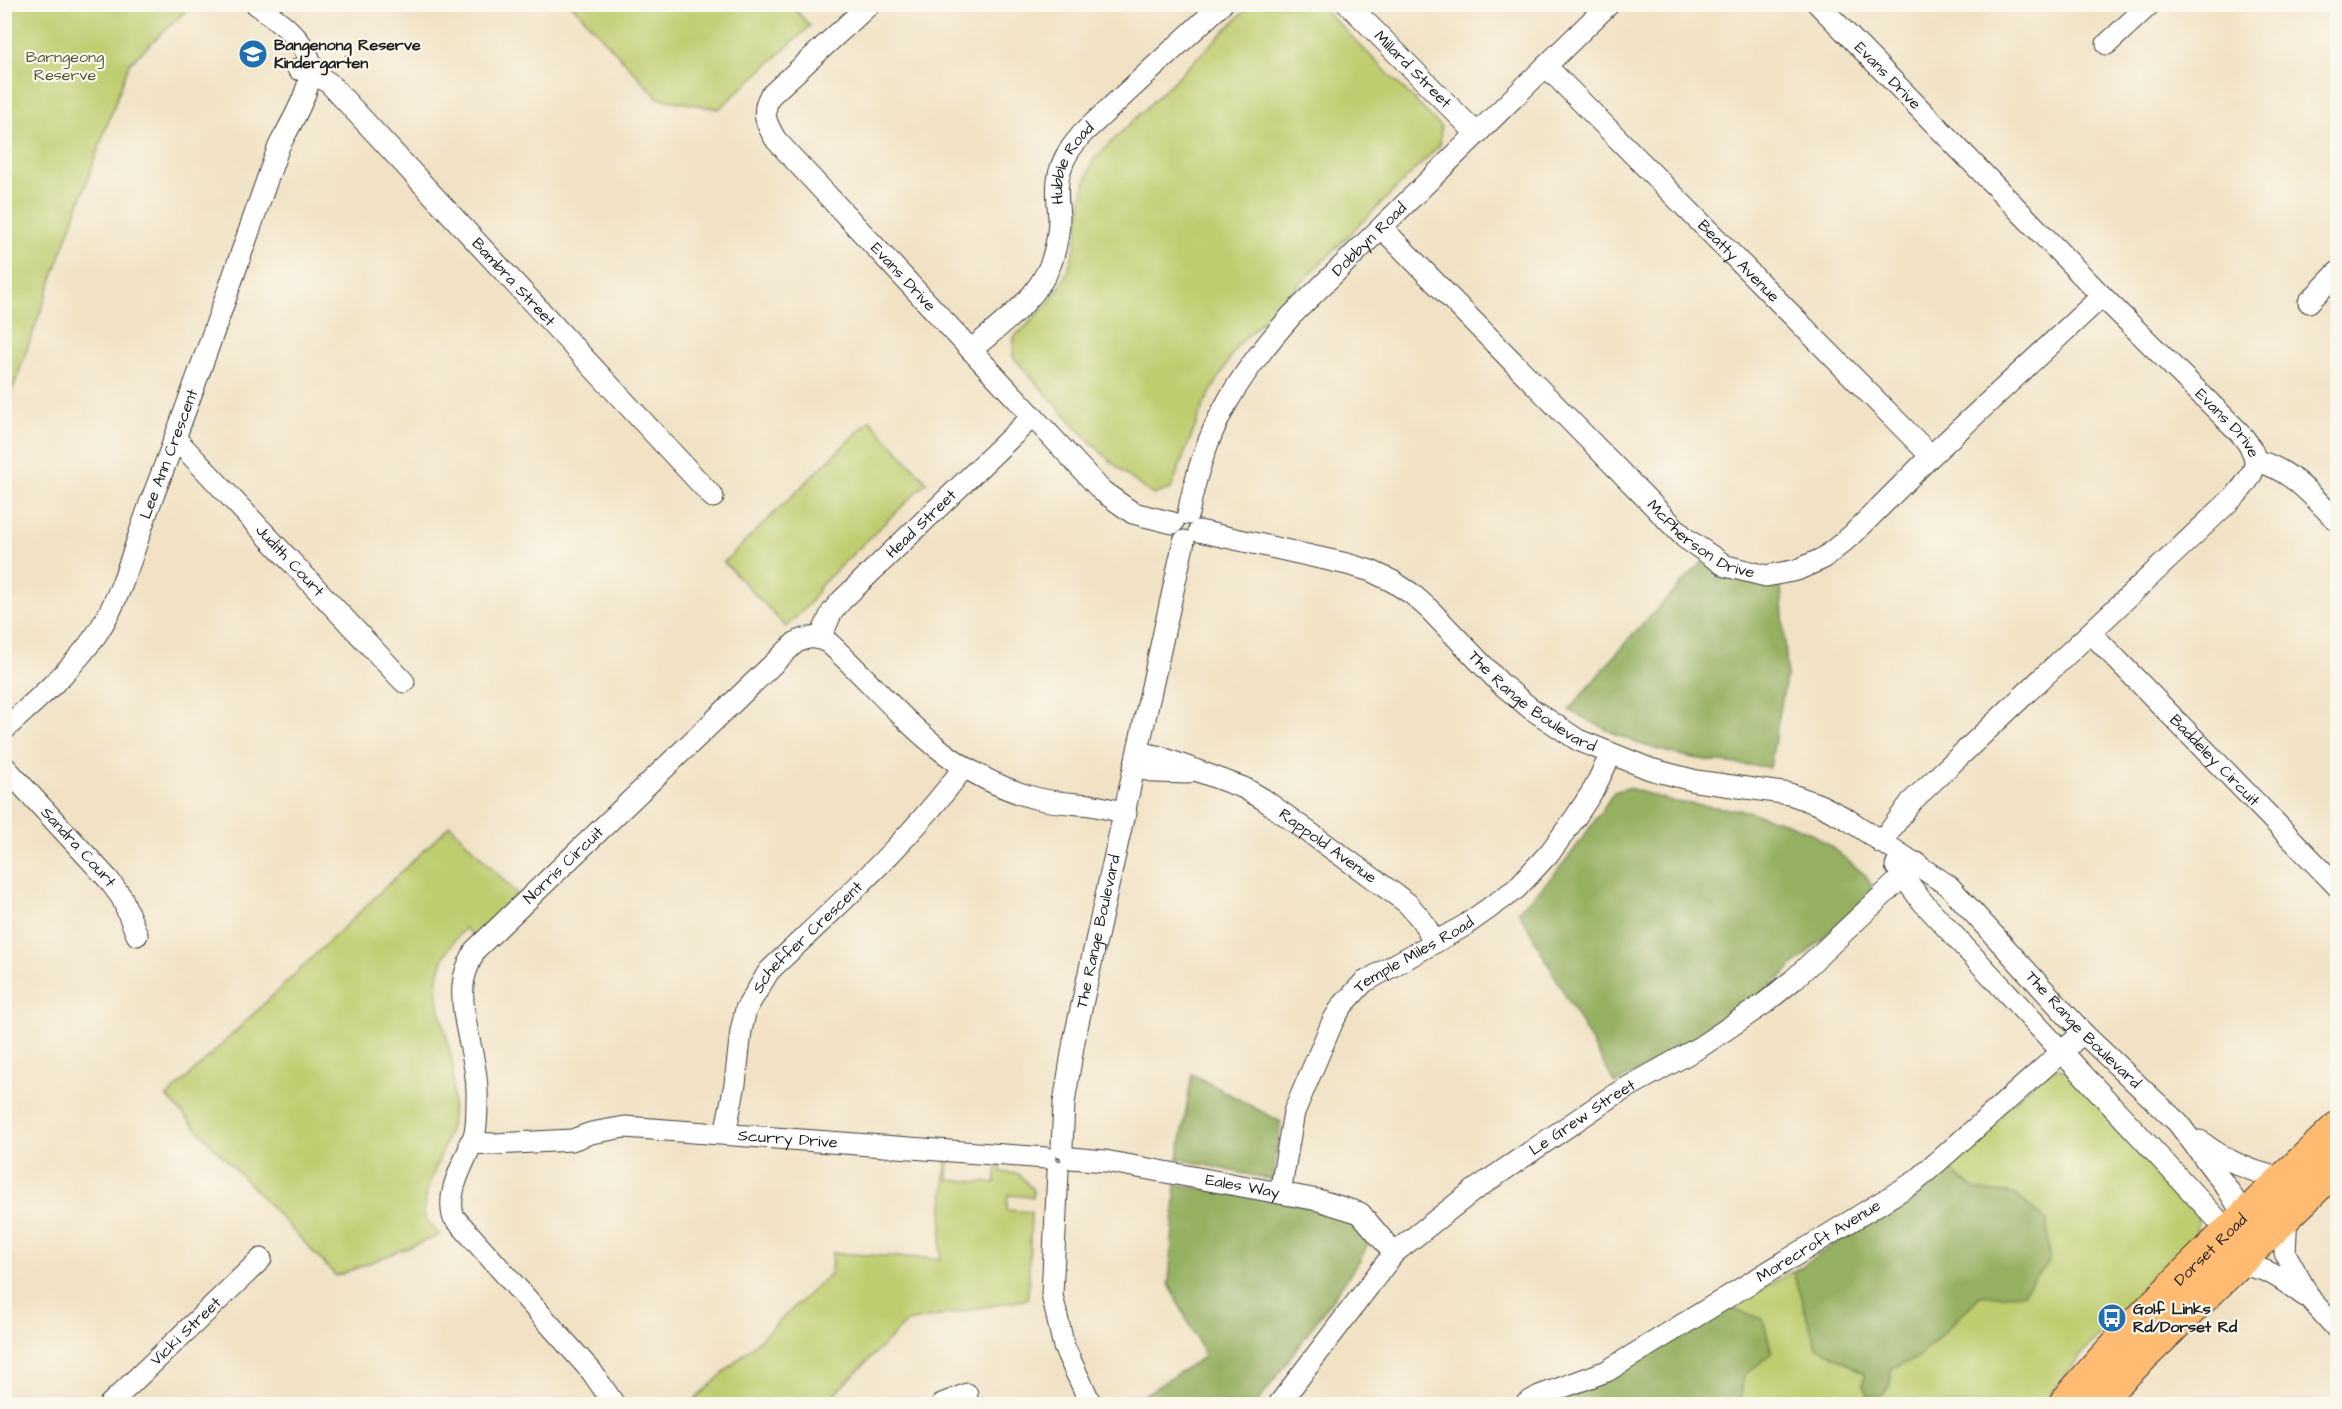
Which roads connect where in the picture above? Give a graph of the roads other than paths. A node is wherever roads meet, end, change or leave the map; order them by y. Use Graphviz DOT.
graph roads {
  1 [pos="870,4"];
  2 [pos="1222,4"];
  3 [pos="1348,4"];
  4 [pos="1609,4"];
  5 [pos="1818,4"];
  6 [pos="2150,4"];
  7 [pos="256,5"];
  8 [pos="2107,44"];
  9 [pos="1546,66"];
  10 [pos="303,70"];
  11 [pos="1477,134"];
  12 [pos="1382,228"];
  13 [pos="2337,272"];
  14 [pos="2102,296"];
  15 [pos="2309,302"];
  16 [pos="971,350"];
  17 [pos="1032,417"];
  18 [pos="176,438"];
  19 [pos="1930,456"];
  20 [pos="2257,461"];
  21 [pos="713,497"];
  22 [pos="2337,522"];
  23 [pos="1186,527"];
  24 [pos="2092,634"];
  25 [pos="820,638"];
  26 [pos="404,682"];
  27 [pos="4,730"];
  28 [pos="1611,754"];
  29 [pos="1137,759"];
  30 [pos="958,763"];
  31 [pos="4,766"];
  32 [pos="1124,818"];
  33 [pos="1881,843"];
  34 [pos="1910,870"];
  35 [pos="2337,887"];
  36 [pos="137,935"];
  37 [pos="1435,942"];
  38 [pos="2083,1033"];
  39 [pos="2062,1052"];
  40 [pos="2178,1124"];
  41 [pos="2337,1128"];
  42 [pos="733,1135"];
  43 [pos="473,1137"];
  44 [pos="1059,1159"];
  45 [pos="2337,1165"];
  46 [pos="2285,1179"];
  47 [pos="1280,1193"];
  48 [pos="2287,1214"];
  49 [pos="2243,1241"];
  50 [pos="1394,1253"];
  51 [pos="261,1258"];
  52 [pos="2311,1300"];
  53 [pos="2337,1330"];
  54 [pos="967,1394"];
  55 [pos="110,1404"];
  56 [pos="614,1404"];
  57 [pos="942,1404"];
  58 [pos="1091,1404"];
  59 [pos="1279,1404"];
  60 [pos="1526,1404"];
  61 [pos="2065,1404"];
  62 [pos="2093,1404"];
  1 -- 16 [label="street, Evans Drive"];
  2 -- 16 [label="street, Hubble Road"];
  3 -- 11 [label="street, Millard Street"];
  4 -- 9 [label="street, Dobbyn Road"];
  5 -- 14 [label="street, Evans Drive"];
  6 -- 8 [label="street"];
  7 -- 10 [label="street"];
  9 -- 11 [label="street, Dobbyn Road"];
  9 -- 19 [label="street, Beatty Avenue"];
  10 -- 18 [label="street, Lee Ann Crescent"];
  10 -- 21 [label="street, Bambra Street"];
  11 -- 12 [label="street, Dobbyn Road"];
  12 -- 19 [label="street, McPherson Drive"];
  12 -- 23 [label="street, Dobbyn Road"];
  13 -- 15 [label="street"];
  14 -- 19 [label="street, McPherson Drive"];
  14 -- 20 [label="street, Evans Drive"];
  16 -- 17 [label="street, Evans Drive"];
  17 -- 23 [label="street, Evans Drive"];
  17 -- 25 [label="street, Head Street"];
  18 -- 26 [label="street, Judith Court"];
  18 -- 27 [label="street, Lee Ann Crescent"];
  20 -- 22 [label="street"];
  20 -- 24 [label="street, Evans Drive"];
  23 -- 28 [label="street, The Range Boulevard"];
  23 -- 29 [label="street, The Range Boulevard"];
  24 -- 33 [label="street, Evans Drive"];
  24 -- 35 [label="street, Baddeley Circuit"];
  25 -- 30 [label="street"];
  25 -- 43 [label="street, Norris Circuit"];
  28 -- 33 [label="street, The Range Boulevard"];
  28 -- 37 [label="street, Temple Miles Road"];
  29 -- 32 [label="street, The Range Boulevard"];
  29 -- 37 [label="street, Rappold Avenue"];
  30 -- 32 [label="street"];
  30 -- 42 [label="street, Scheffer Crescent"];
  31 -- 36 [label="street, Sandra Court"];
  32 -- 44 [label="street, The Range Boulevard"];
  33 -- 34 [label="street, The Range Boulevard"];
  34 -- 38 [label="street, The Range Boulevard"];
  34 -- 39 [label="street, The Range Boulevard"];
  34 -- 50 [label="street, Le Grew Street"];
  37 -- 47 [label="street, Temple Miles Road"];
  38 -- 39 [label="street, Morecroft Avenue"];
  38 -- 40 [label="street, The Range Boulevard"];
  39 -- 49 [label="street, The Range Boulevard"];
  39 -- 60 [label="street, Morecroft Avenue"];
  40 -- 46 [label="street"];
  40 -- 49 [label="street, The Range Boulevard"];
  41 -- 46 [label="main road, Dorset Road"];
  42 -- 43 [label="street, Scurry Drive"];
  42 -- 44 [label="street, Scurry Drive"];
  43 -- 56 [label="street, Norris Circuit"];
  44 -- 47 [label="street, Eales Way"];
  44 -- 58 [label="street, The Range Boulevard"];
  45 -- 48 [label="main road, Dorset Road"];
  46 -- 49 [label="main road, Dorset Road"];
  47 -- 50 [label="street, Eales Way"];
  48 -- 49 [label="main road, Dorset Road"];
  48 -- 52 [label="street"];
  49 -- 52 [label="street"];
  49 -- 61 [label="main road, Dorset Road"];
  49 -- 62 [label="main road, Dorset Road"];
  50 -- 59 [label="street, Le Grew Street"];
  51 -- 55 [label="street, Vicki Street"];
  52 -- 53 [label="street"];
  54 -- 57 [label="street"];
}
